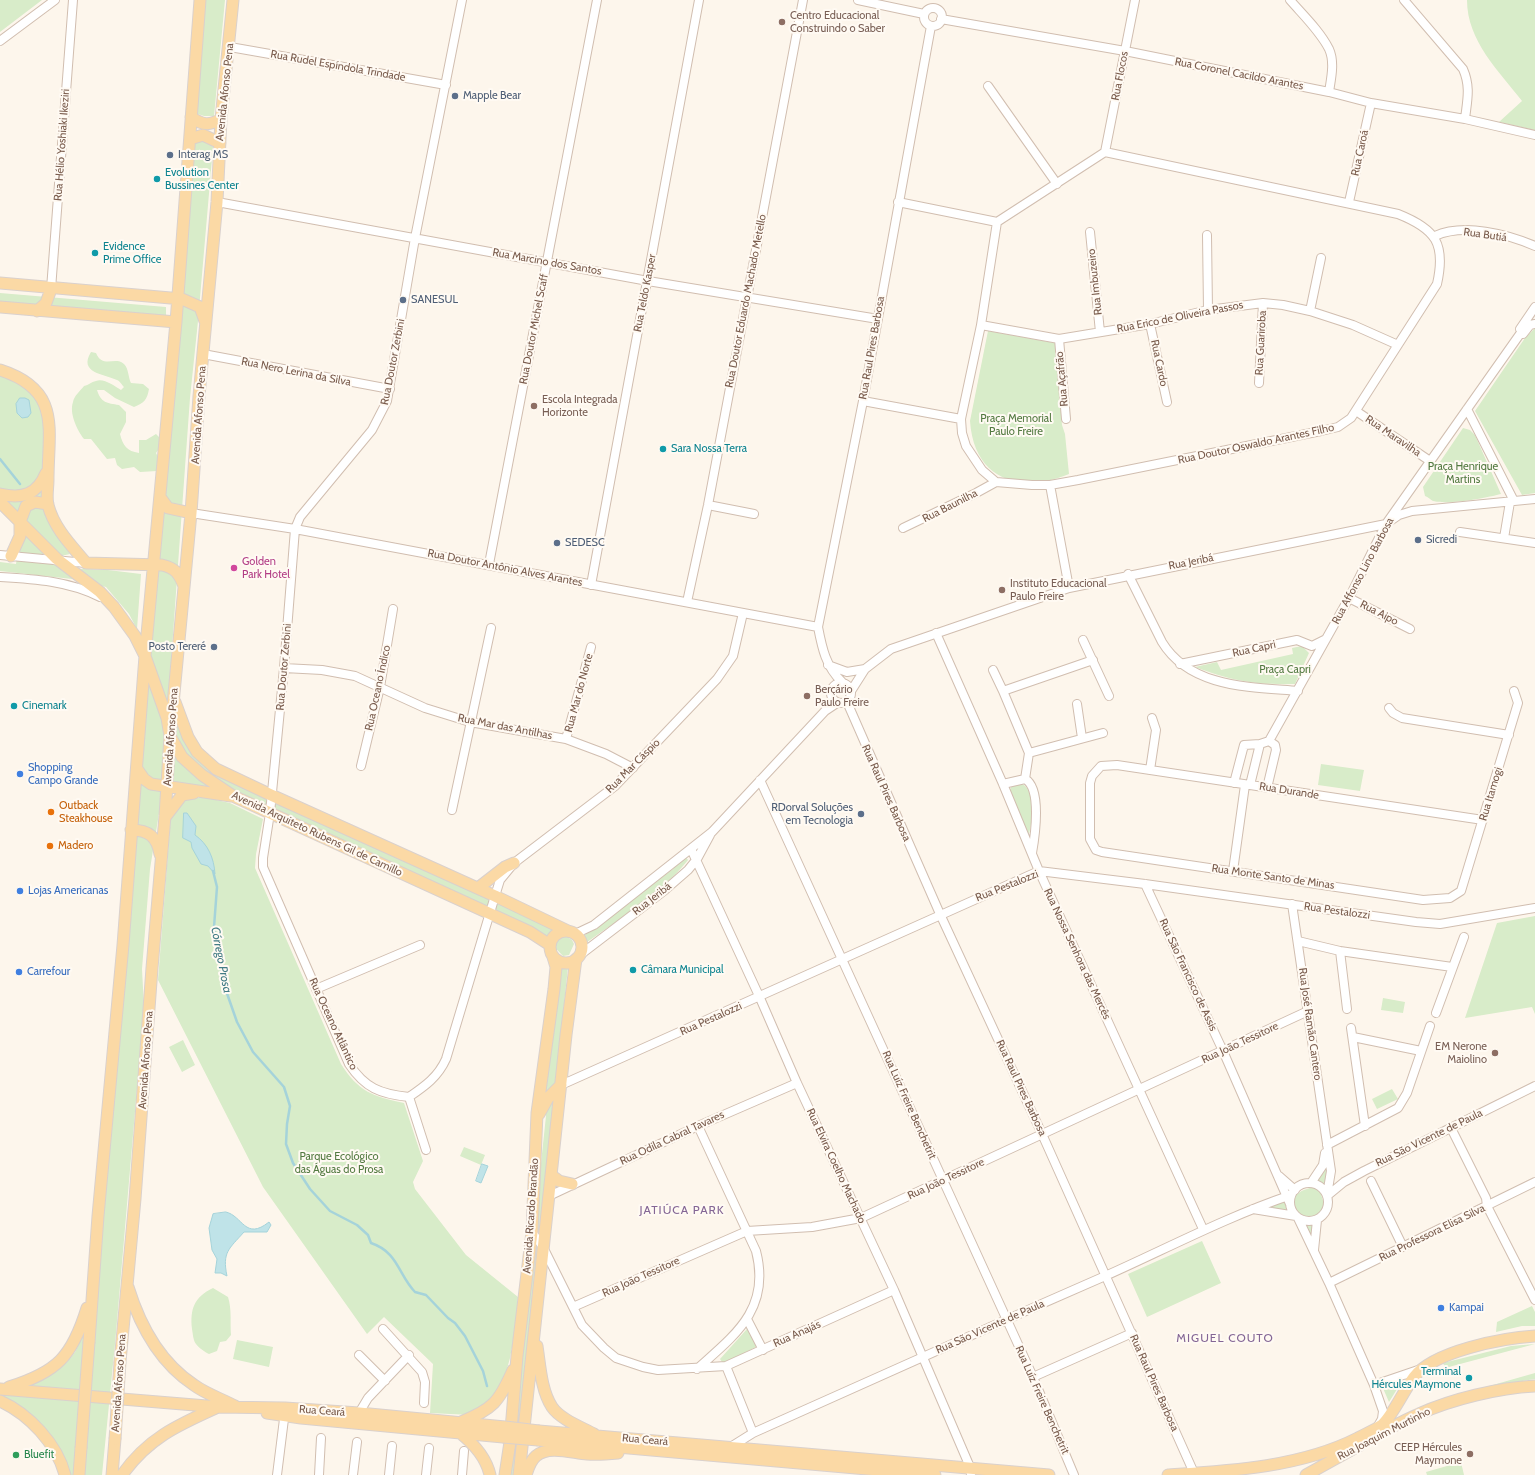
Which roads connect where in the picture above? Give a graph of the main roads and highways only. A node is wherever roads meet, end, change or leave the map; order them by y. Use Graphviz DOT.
graph roads {
  1 [pos="200,0"];
  2 [pos="233,0"];
  3 [pos="191,116"];
  4 [pos="221,119"];
  5 [pos="190,139"];
  6 [pos="220,143"];
  7 [pos="0,283"];
  8 [pos="51,289"];
  9 [pos="178,299"];
  10 [pos="0,308"];
  11 [pos="37,310"];
  12 [pos="176,322"];
  13 [pos="206,324"];
  14 [pos="0,370"];
  15 [pos="48,470"];
  16 [pos="0,494"];
  17 [pos="160,497"];
  18 [pos="0,502"];
  19 [pos="48,504"];
  20 [pos="191,513"];
  21 [pos="20,522"];
  22 [pos="5,556"];
  23 [pos="154,565"];
  24 [pos="184,586"];
  25 [pos="145,656"];
  26 [pos="174,698"];
  27 [pos="170,736"];
  28 [pos="137,769"];
  29 [pos="167,787"];
  30 [pos="204,793"];
  31 [pos="233,796"];
  32 [pos="166,816"];
  33 [pos="132,830"];
  34 [pos="514,862"];
  35 [pos="161,869"];
  36 [pos="478,888"];
  37 [pos="571,932"];
  38 [pos="550,945"];
  39 [pos="553,957"];
  40 [pos="578,957"];
  41 [pos="561,1085"];
  42 [pos="537,1118"];
  43 [pos="551,1175"];
  44 [pos="572,1184"];
  45 [pos="126,1281"];
  46 [pos="94,1284"];
  47 [pos="534,1333"];
  48 [pos="1535,1336"];
  49 [pos="517,1356"];
  50 [pos="1535,1386"];
  51 [pos="2,1389"];
  52 [pos="0,1401"];
  53 [pos="219,1407"];
  54 [pos="240,1408"];
  55 [pos="285,1412"];
  56 [pos="460,1428"];
  57 [pos="538,1435"];
  58 [pos="598,1436"];
  59 [pos="647,1450"];
  60 [pos="1269,1465"];
  61 [pos="970,1471"];
  62 [pos="1193,1474"];
  63 [pos="65,1475"];
  64 [pos="78,1475"];
  65 [pos="112,1475"];
  66 [pos="122,1475"];
  67 [pos="490,1475"];
  68 [pos="505,1475"];
  69 [pos="519,1475"];
  70 [pos="526,1475"];
  71 [pos="934,1475"];
  72 [pos="1049,1475"];
  73 [pos="1168,1475"];
  74 [pos="1249,1475"];
  75 [pos="1306,1475"];
  1 -- 3 [label="main road"];
  2 -- 4 [label="main road, Avenida Afonso Pena"];
  3 -- 4 [label="main road"];
  3 -- 5 [label="main road"];
  4 -- 6 [label="main road, Avenida Afonso Pena"];
  5 -- 6 [label="main road"];
  5 -- 9 [label="main road"];
  6 -- 13 [label="main road, Avenida Afonso Pena"];
  7 -- 8 [label="main road"];
  8 -- 9 [label="main road"];
  8 -- 11 [label="main road"];
  9 -- 12 [label="main road"];
  9 -- 13 [label="main road"];
  10 -- 11 [label="main road"];
  11 -- 12 [label="main road"];
  12 -- 17 [label="main road"];
  13 -- 20 [label="main road, Avenida Afonso Pena"];
  14 -- 15 [label="main road"];
  15 -- 16 [label="main road"];
  15 -- 19 [label="main road"];
  17 -- 20 [label="main road"];
  17 -- 23 [label="main road"];
  18 -- 21 [label="main road, Avenida Arquiteto Rubens Gil de Camillo"];
  19 -- 21 [label="main road"];
  19 -- 23 [label="main road"];
  20 -- 24 [label="main road, Avenida Afonso Pena"];
  21 -- 22 [label="main road"];
  21 -- 25 [label="main road, Avenida Arquiteto Rubens Gil de Camillo"];
  23 -- 24 [label="main road"];
  23 -- 25 [label="main road"];
  24 -- 26 [label="main road, Avenida Afonso Pena"];
  25 -- 27 [label="main road, Avenida Arquiteto Rubens Gil de Camillo"];
  25 -- 28 [label="main road"];
  26 -- 27 [label="main road, Avenida Afonso Pena"];
  26 -- 36 [label="main road, Avenida Arquiteto Rubens Gil de Camillo"];
  27 -- 29 [label="main road, Avenida Afonso Pena"];
  27 -- 31 [label="main road, Avenida Arquiteto Rubens Gil de Camillo"];
  28 -- 29 [label="main road"];
  28 -- 33 [label="main road"];
  29 -- 30 [label="main road"];
  29 -- 32 [label="main road, Avenida Afonso Pena"];
  30 -- 31 [label="main road"];
  30 -- 32 [label="main road"];
  31 -- 38 [label="main road, Avenida Arquiteto Rubens Gil de Camillo"];
  32 -- 35 [label="main road, Avenida Afonso Pena"];
  33 -- 35 [label="main road"];
  33 -- 46 [label="main road"];
  34 -- 36 [label="main road"];
  35 -- 45 [label="main road, Avenida Afonso Pena"];
  36 -- 37 [label="main road, Avenida Arquiteto Rubens Gil de Camillo"];
  37 -- 38 [label="main road"];
  37 -- 40 [label="main road"];
  38 -- 39 [label="main road"];
  39 -- 40 [label="main road"];
  39 -- 42 [label="main road, Avenida Ricardo Brandão"];
  40 -- 41 [label="main road, Avenida Ricardo Brandão"];
  41 -- 42 [label="main road"];
  41 -- 43 [label="main road, Avenida Ricardo Brandão"];
  42 -- 49 [label="main road, Avenida Ricardo Brandão"];
  43 -- 44 [label="main road"];
  43 -- 47 [label="main road, Avenida Ricardo Brandão"];
  45 -- 54 [label="main road"];
  45 -- 65 [label="main road, Avenida Afonso Pena, bridge"];
  46 -- 51 [label="main road"];
  46 -- 64 [label="main road, bridge"];
  47 -- 58 [label="main road"];
  47 -- 69 [label="main road, Avenida Ricardo Brandão"];
  48 -- 60 [label="main road, Rua Joaquim Murtinho"];
  49 -- 56 [label="main road"];
  49 -- 68 [label="main road, Avenida Ricardo Brandão"];
  50 -- 75 [label="main road, Rua Joaquim Murtinho"];
  51 -- 53 [label="main road, Rua Ceará"];
  52 -- 63 [label="main road"];
  53 -- 54 [label="main road, Rua Ceará"];
  53 -- 66 [label="main road"];
  54 -- 55 [label="main road, Rua Ceará"];
  55 -- 56 [label="main road, Rua Ceará"];
  55 -- 56 [label="main road, Rua Ceará"];
  56 -- 57 [label="main road, Rua Ceará, bridge"];
  56 -- 67 [label="main road"];
  57 -- 58 [label="main road, Rua Ceará"];
  57 -- 59 [label="main road, Rua Ceará"];
  58 -- 61 [label="main road, Rua Ceará"];
  59 -- 70 [label="main road"];
  59 -- 71 [label="main road, Rua Ceará"];
  60 -- 62 [label="main road, Rua Joaquim Murtinho"];
  60 -- 74 [label="main road"];
  61 -- 72 [label="main road, Rua Ceará"];
  62 -- 73 [label="main road"];
}
